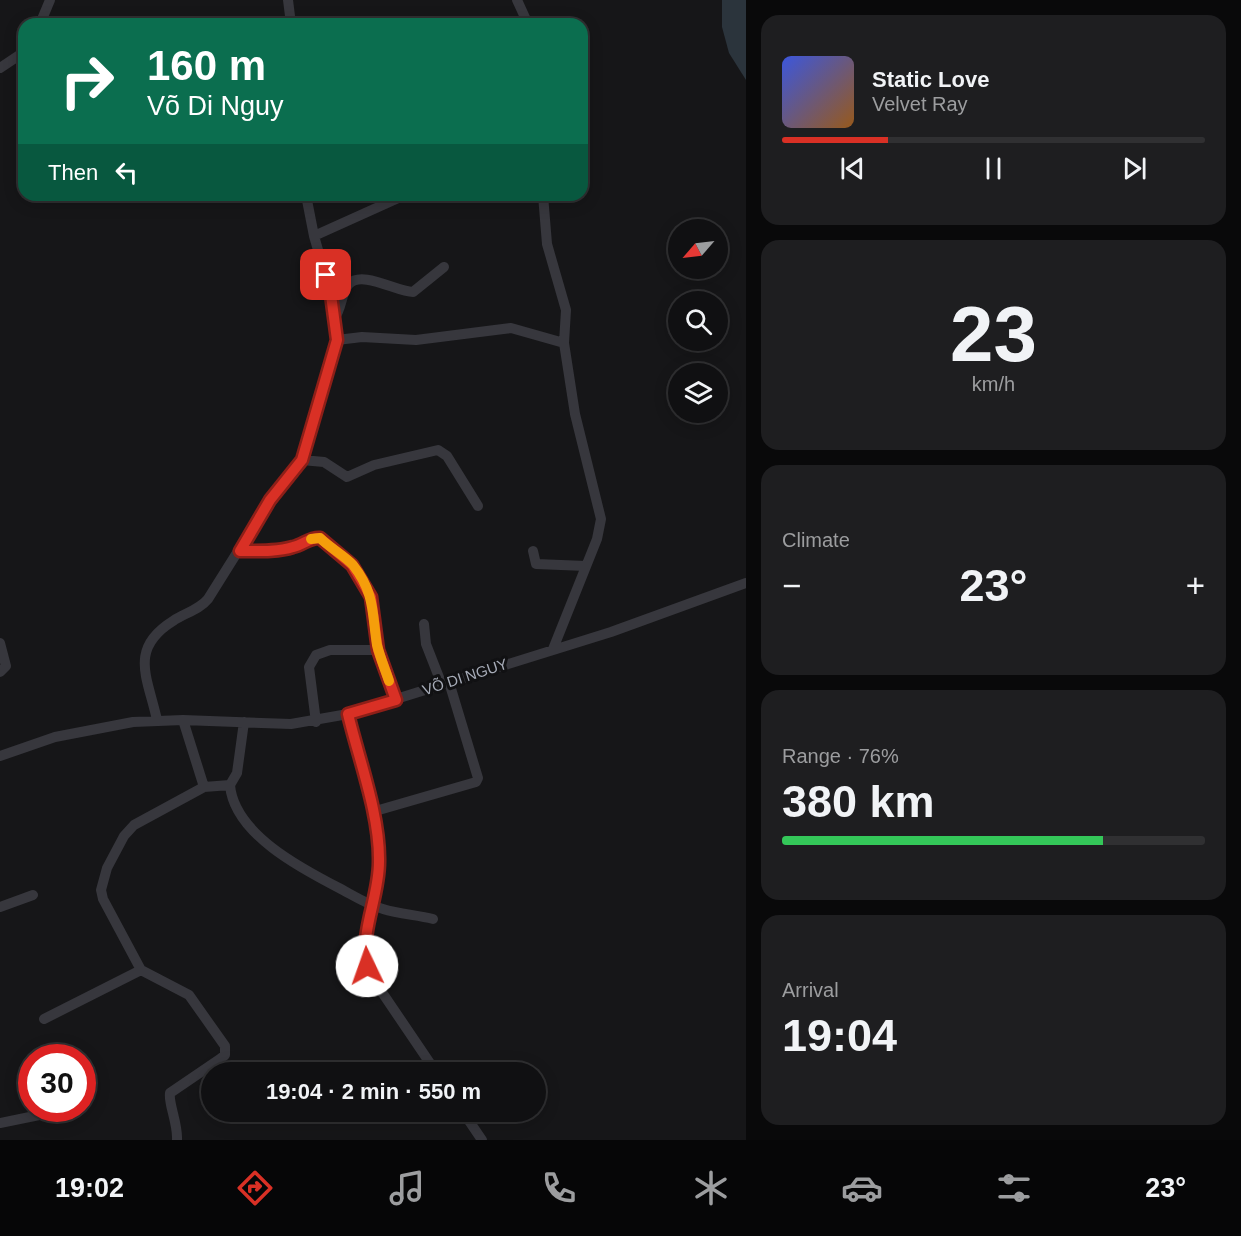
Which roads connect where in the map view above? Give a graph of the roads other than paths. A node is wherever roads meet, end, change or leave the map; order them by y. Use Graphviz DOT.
graph roads {
  1 [pos="50,0"];
  2 [pos="288,0"];
  3 [pos="517,0"];
  4 [pos="42,18"];
  5 [pos="290,18"];
  6 [pos="525,18"];
  7 [pos="18,56"];
  8 [pos="0,68"];
  9 [pos="307,201"];
  10 [pos="382,201"];
  11 [pos="544,201"];
  12 [pos="314,236"];
  13 [pos="444,267"];
  14 [pos="334,319"];
  15 [pos="337,340"];
  16 [pos="564,343"];
  17 [pos="302,460"];
  18 [pos="478,506"];
  19 [pos="240,551"];
  20 [pos="533,551"];
  21 [pos="586,566"];
  22 [pos="746,583"];
  23 [pos="424,624"];
  24 [pos="0,643"];
  25 [pos="553,649"];
  26 [pos="378,650"];
  27 [pos="0,672"];
  28 [pos="445,684"];
  29 [pos="396,700"];
  30 [pos="348,714"];
  31 [pos="158,720"];
  32 [pos="183,720"];
  33 [pos="244,722"];
  34 [pos="316,722"];
  35 [pos="0,756"];
  36 [pos="230,785"];
  37 [pos="204,787"];
  38 [pos="372,812"];
  39 [pos="33,896"];
  40 [pos="371,905"];
  41 [pos="0,907"];
  42 [pos="433,919"];
  43 [pos="141,970"];
  44 [pos="44,1019"];
  45 [pos="429,1062"];
  46 [pos="18,1119"];
  47 [pos="470,1122"];
  48 [pos="0,1123"];
  49 [pos="177,1140"];
  50 [pos="482,1140"];
  1 -- 4 [label="street"];
  2 -- 5 [label="street"];
  3 -- 6 [label="street"];
  7 -- 8 [label="street"];
  9 -- 12 [label="street"];
  10 -- 12 [label="street"];
  11 -- 16 [label="street"];
  12 -- 14 [label="street"];
  13 -- 14 [label="street"];
  14 -- 15 [label="street"];
  15 -- 16 [label="street"];
  15 -- 17 [label="street"];
  16 -- 21 [label="street"];
  17 -- 18 [label="street"];
  17 -- 19 [label="street"];
  19 -- 26 [label="street"];
  19 -- 31 [label="street"];
  20 -- 21 [label="street"];
  21 -- 25 [label="street"];
  22 -- 25 [label="street, VÕ DI NGUY"];
  23 -- 28 [label="street"];
  24 -- 27 [label="street"];
  25 -- 28 [label="street, VÕ DI NGUY"];
  26 -- 29 [label="street"];
  26 -- 34 [label="street"];
  28 -- 29 [label="street, VÕ DI NGUY"];
  28 -- 38 [label="street"];
  29 -- 30 [label="street, VÕ DI NGUY"];
  30 -- 34 [label="street, VÕ DI NGUY"];
  30 -- 38 [label="street"];
  31 -- 32 [label="street, VÕ DI NGUY"];
  31 -- 35 [label="street, VÕ DI NGUY"];
  32 -- 33 [label="street, VÕ DI NGUY"];
  32 -- 37 [label="street"];
  33 -- 34 [label="street, VÕ DI NGUY"];
  33 -- 36 [label="street"];
  36 -- 37 [label="street"];
  36 -- 40 [label="street"];
  37 -- 43 [label="street"];
  38 -- 40 [label="street"];
  39 -- 41 [label="street"];
  40 -- 42 [label="street"];
  40 -- 45 [label="street"];
  43 -- 44 [label="street"];
  43 -- 49 [label="street"];
  46 -- 48 [label="street"];
  47 -- 50 [label="street"];
}
